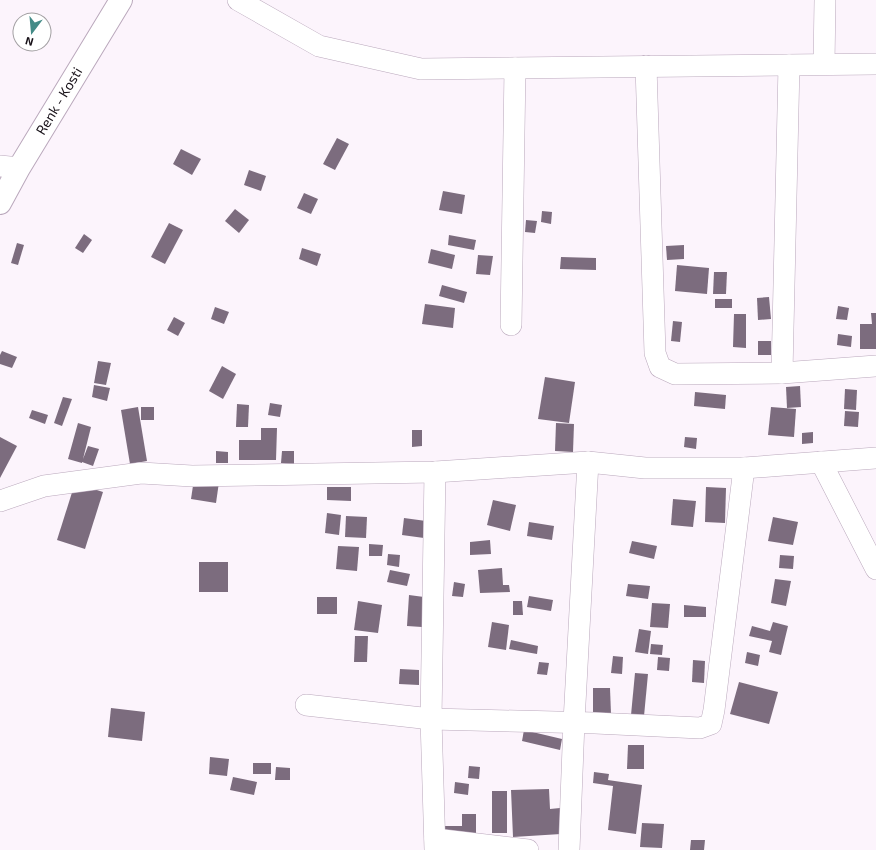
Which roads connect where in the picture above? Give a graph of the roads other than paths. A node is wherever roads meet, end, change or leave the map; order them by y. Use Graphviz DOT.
graph roads {
  1 [pos="120,0"];
  2 [pos="238,0"];
  3 [pos="825,0"];
  4 [pos="824,64"];
  5 [pos="876,64"];
  6 [pos="788,65"];
  7 [pos="646,66"];
  8 [pos="515,68"];
  9 [pos="10,167"];
  10 [pos="0,202"];
  11 [pos="511,325"];
  12 [pos="876,366"];
  13 [pos="782,373"];
  14 [pos="876,458"];
  15 [pos="588,462"];
  16 [pos="821,462"];
  17 [pos="744,468"];
  18 [pos="435,472"];
  19 [pos="0,501"];
  20 [pos="876,569"];
  21 [pos="306,705"];
  22 [pos="431,719"];
  23 [pos="574,722"];
  24 [pos="435,845"];
  25 [pos="528,850"];
  26 [pos="569,850"];
  1 -- 9 [label="main road, Renk - Kosti"];
  2 -- 8 [label="street"];
  3 -- 4 [label="street"];
  4 -- 5 [label="street"];
  4 -- 6 [label="street"];
  6 -- 7 [label="street"];
  6 -- 13 [label="street"];
  7 -- 8 [label="street"];
  7 -- 13 [label="street"];
  8 -- 11 [label="street"];
  9 -- 10 [label="main road, Renk - Kosti"];
  12 -- 13 [label="street"];
  14 -- 16 [label="street"];
  15 -- 17 [label="street"];
  15 -- 18 [label="street"];
  15 -- 23 [label="street"];
  16 -- 17 [label="street"];
  16 -- 20 [label="street"];
  17 -- 23 [label="street"];
  18 -- 19 [label="street"];
  18 -- 22 [label="street"];
  21 -- 22 [label="street"];
  22 -- 23 [label="street"];
  22 -- 24 [label="street"];
  23 -- 26 [label="street"];
  24 -- 25 [label="street"];
}
